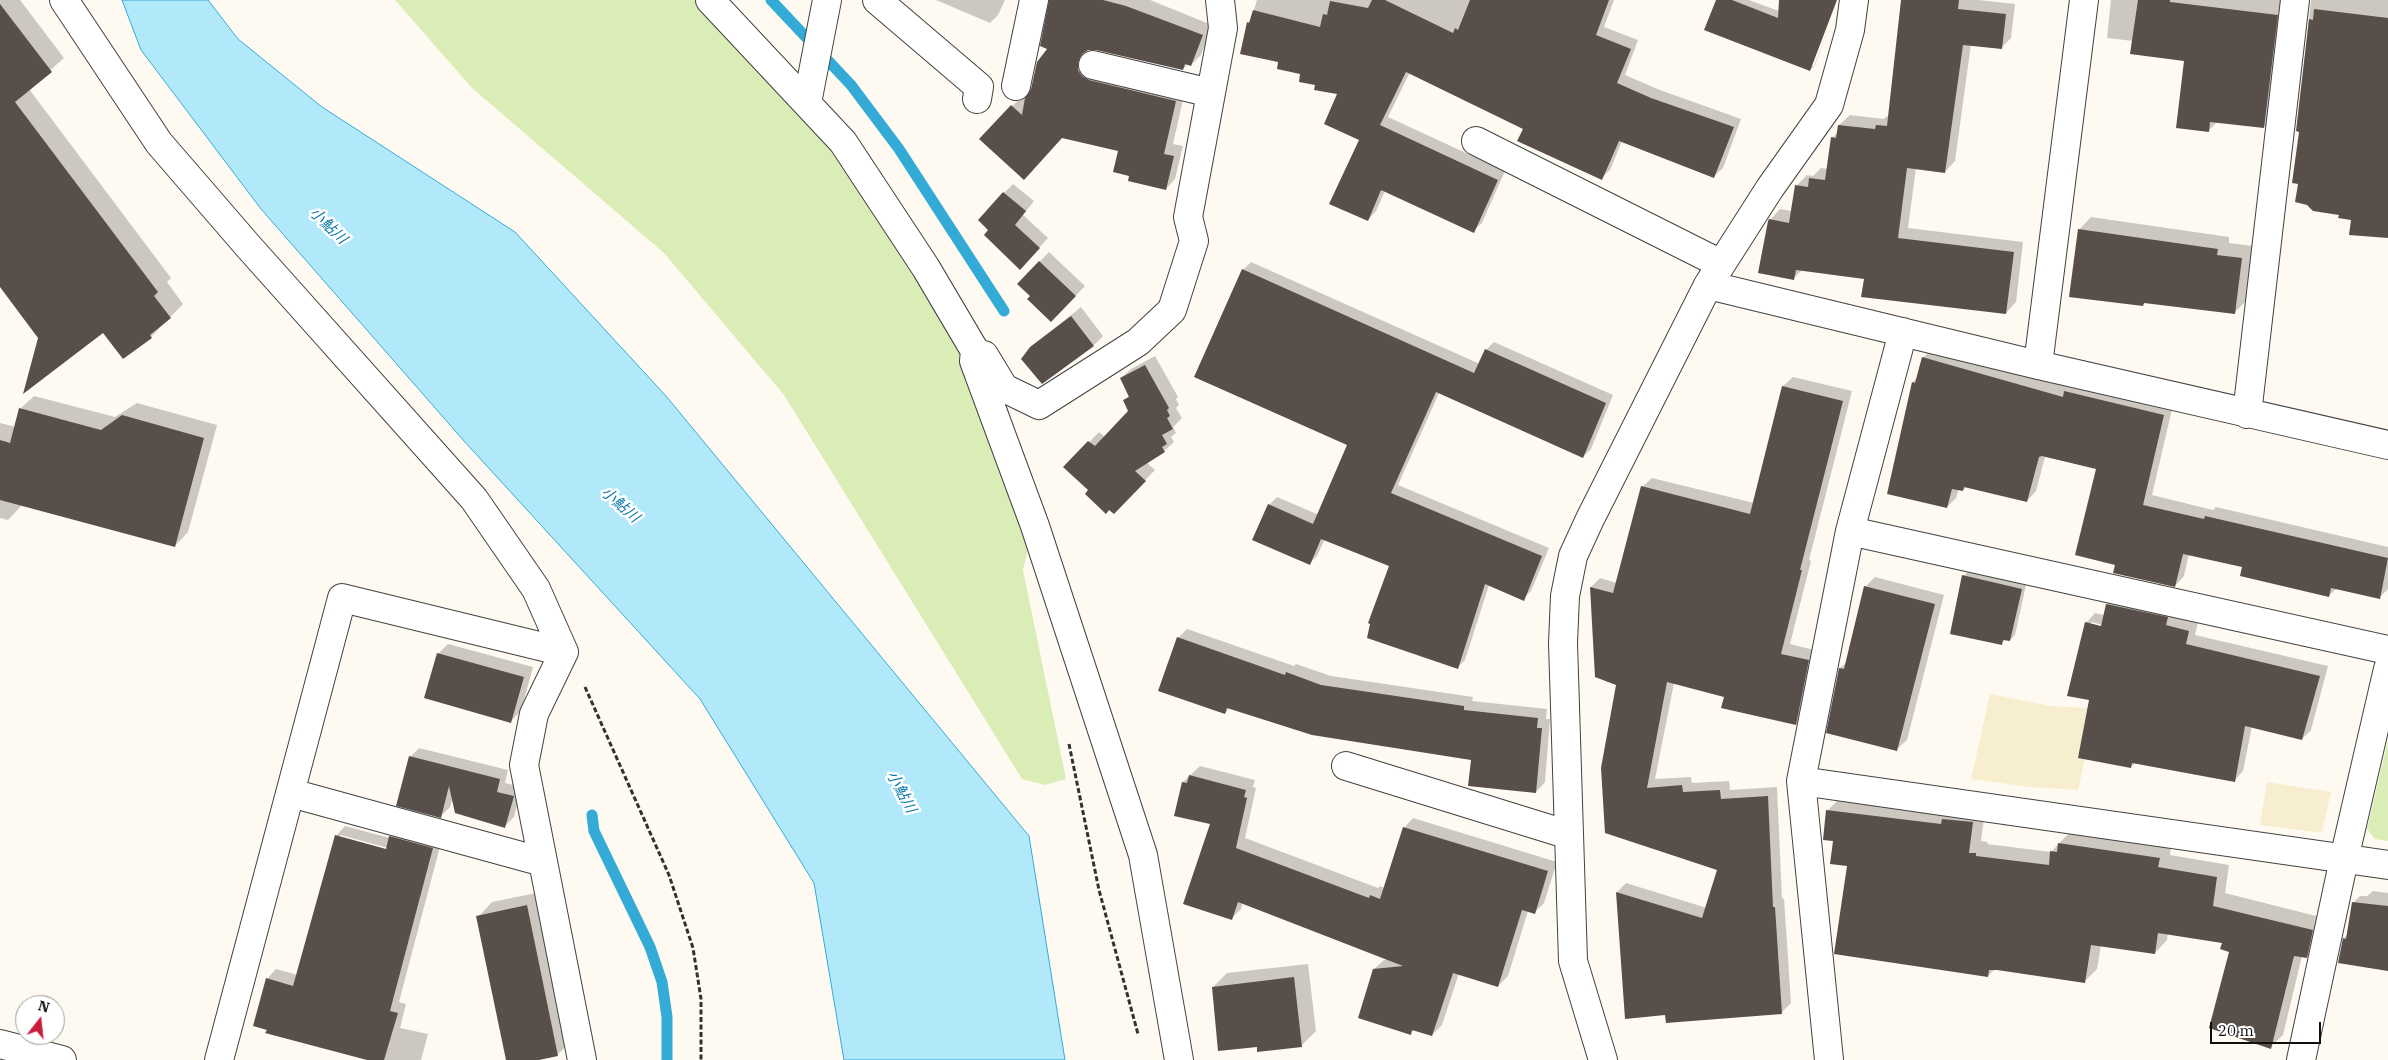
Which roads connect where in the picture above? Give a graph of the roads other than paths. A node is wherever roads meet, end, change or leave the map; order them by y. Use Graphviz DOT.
graph roads {
  1 [pos="64,0"];
  2 [pos="710,0"];
  3 [pos="827,0"];
  4 [pos="877,0"];
  5 [pos="1034,0"];
  6 [pos="1220,0"];
  7 [pos="1854,0"];
  8 [pos="2084,0"];
  9 [pos="2295,0"];
  10 [pos="1093,65"];
  11 [pos="1016,86"];
  12 [pos="1211,93"];
  13 [pos="976,99"];
  14 [pos="807,103"];
  15 [pos="1476,141"];
  16 [pos="1715,274"];
  17 [pos="1902,332"];
  18 [pos="975,352"];
  19 [pos="2038,365"];
  20 [pos="2248,414"];
  21 [pos="2388,445"];
  22 [pos="1850,531"];
  23 [pos="2388,650"];
  24 [pos="564,652"];
  25 [pos="2388,669"];
  26 [pos="1346,766"];
  27 [pos="1801,782"];
  28 [pos="291,793"];
  29 [pos="1568,835"];
  30 [pos="2344,858"];
  31 [pos="543,862"];
  32 [pos="2388,865"];
  33 [pos="0,1044"];
  34 [pos="62,1060"];
  35 [pos="219,1060"];
  36 [pos="582,1060"];
  37 [pos="1179,1060"];
  38 [pos="1603,1060"];
  39 [pos="1829,1060"];
  40 [pos="2301,1060"];
  1 -- 24 [label="street"];
  2 -- 14 [label="street"];
  3 -- 14 [label="street"];
  4 -- 13 [label="street"];
  5 -- 11 [label="street"];
  6 -- 12 [label="street"];
  7 -- 16 [label="street"];
  8 -- 19 [label="street"];
  9 -- 20 [label="street"];
  10 -- 12 [label="street"];
  12 -- 18 [label="street"];
  14 -- 18 [label="street"];
  15 -- 16 [label="street"];
  16 -- 17 [label="street"];
  16 -- 29 [label="street"];
  17 -- 19 [label="street"];
  17 -- 22 [label="street"];
  18 -- 37 [label="street"];
  19 -- 20 [label="street"];
  20 -- 21 [label="street"];
  22 -- 23 [label="street"];
  22 -- 27 [label="street"];
  24 -- 28 [label="street"];
  24 -- 31 [label="street"];
  25 -- 30 [label="street"];
  26 -- 29 [label="street"];
  27 -- 30 [label="street"];
  27 -- 39 [label="street"];
  28 -- 31 [label="street"];
  28 -- 35 [label="street"];
  29 -- 38 [label="street"];
  30 -- 32 [label="street"];
  30 -- 40 [label="street"];
  31 -- 36 [label="street"];
  33 -- 34 [label="street"];
}
